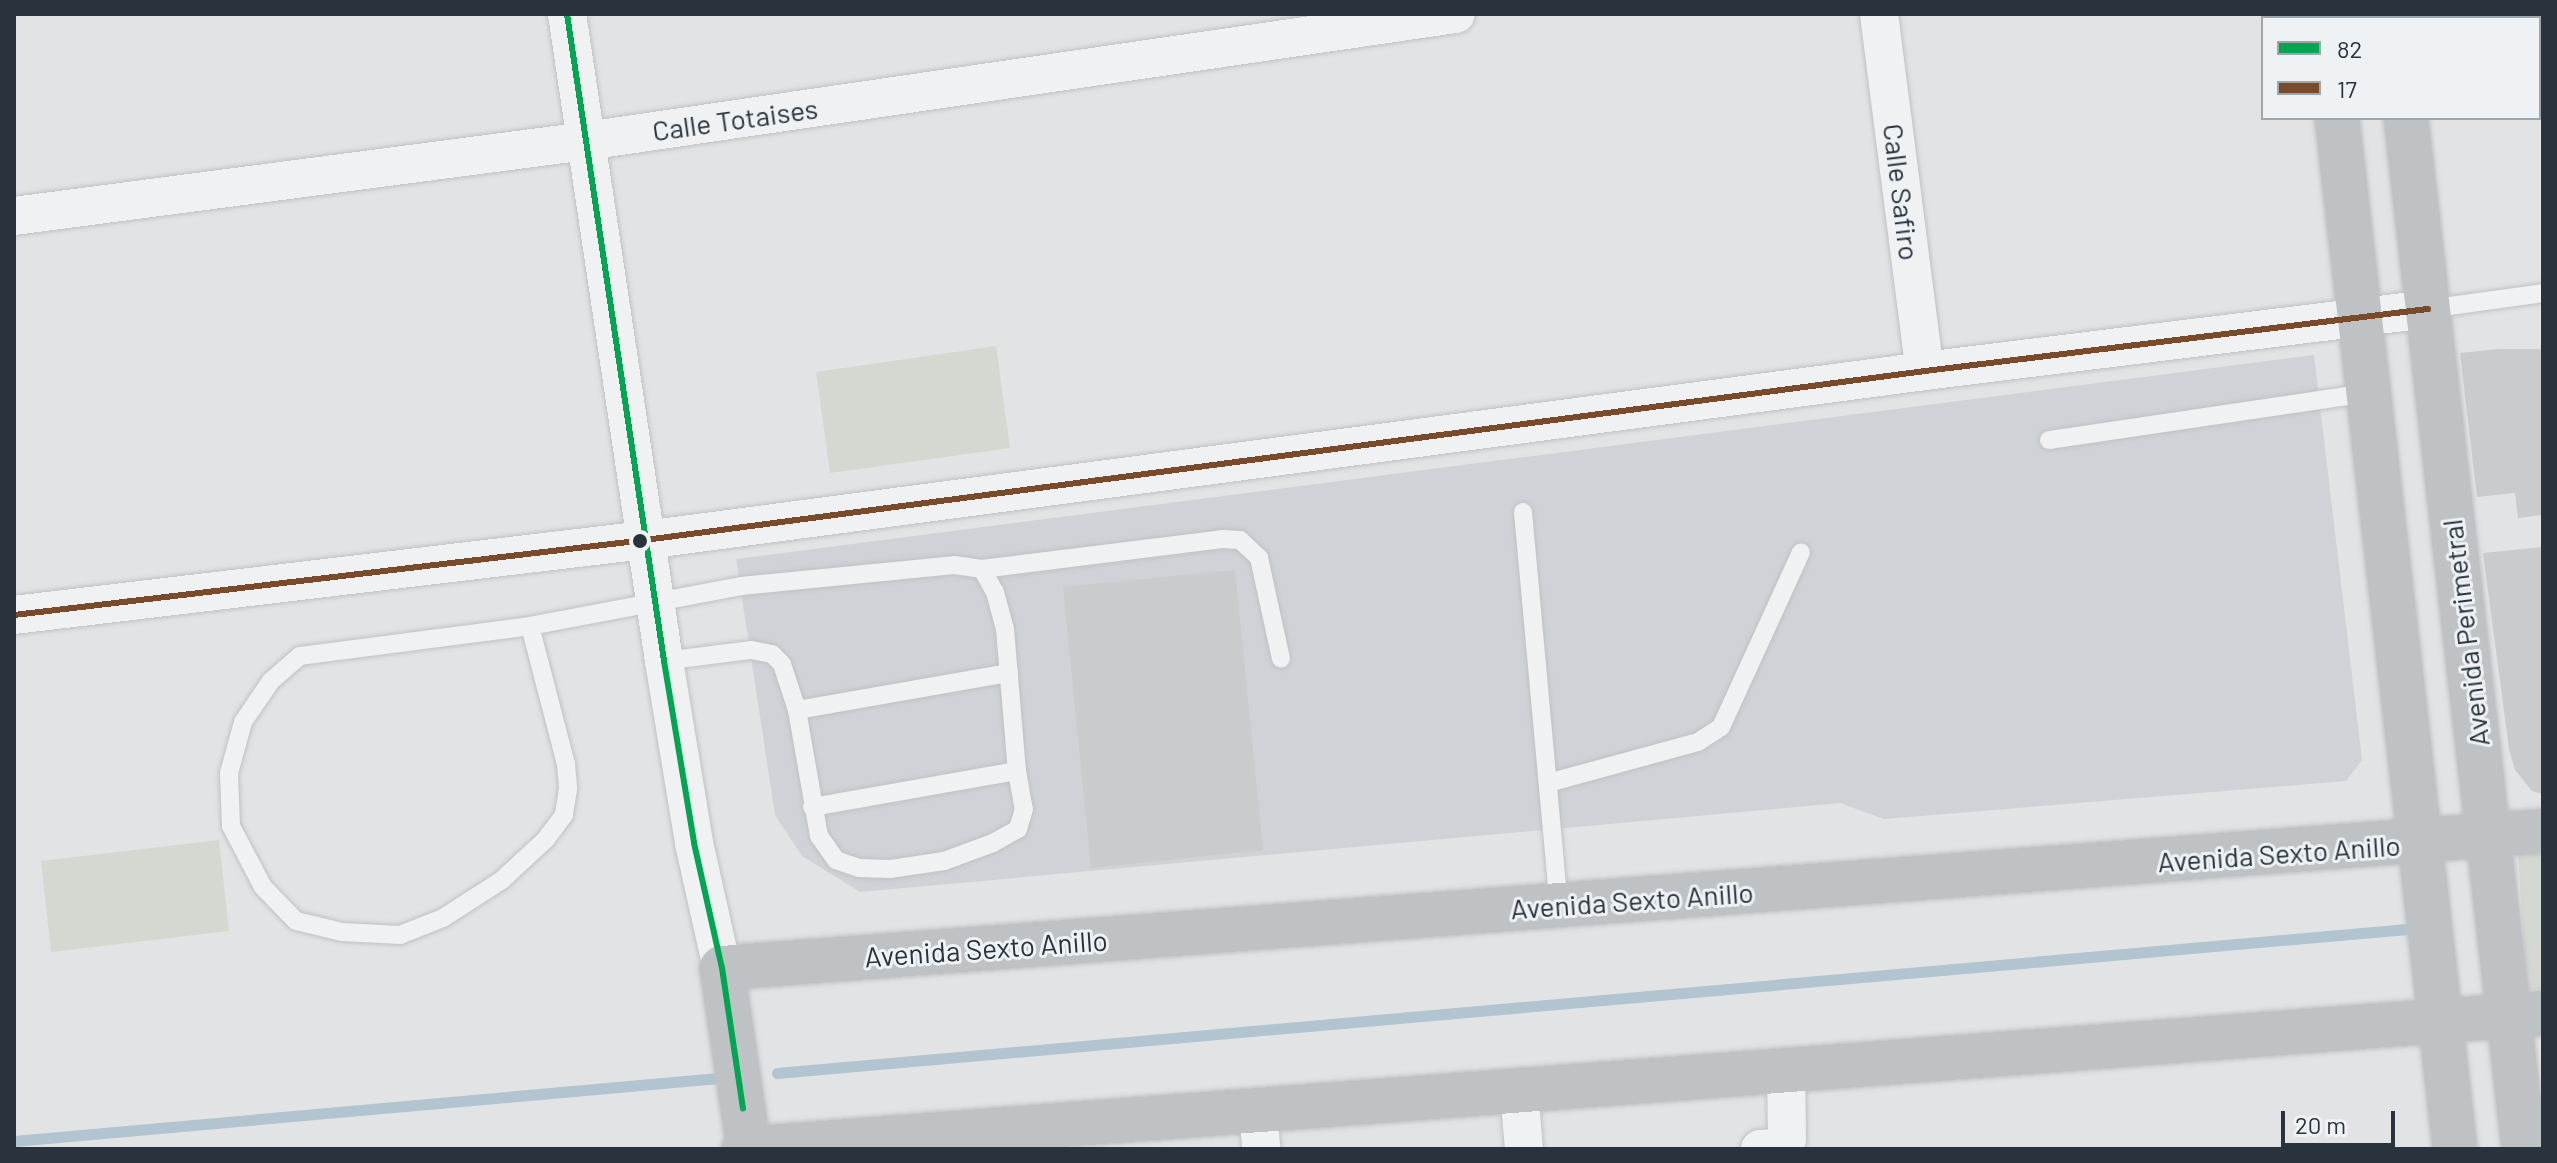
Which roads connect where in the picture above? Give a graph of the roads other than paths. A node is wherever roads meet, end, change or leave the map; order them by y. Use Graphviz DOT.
graph roads {
  1 [pos="567,14"];
  2 [pos="1456,14"];
  3 [pos="1879,14"];
  4 [pos="2337,120"];
  5 [pos="2406,120"];
  6 [pos="586,141"];
  7 [pos="14,216"];
  8 [pos="2543,293"];
  9 [pos="2428,309"];
  10 [pos="2360,315"];
  11 [pos="1925,371"];
  12 [pos="2369,393"];
  13 [pos="2049,440"];
  14 [pos="1523,512"];
  15 [pos="645,540"];
  16 [pos="1801,552"];
  17 [pos="982,569"];
  18 [pos="655,603"];
  19 [pos="14,615"];
  20 [pos="530,626"];
  21 [pos="1281,659"];
  22 [pos="664,661"];
  23 [pos="1009,673"];
  24 [pos="797,710"];
  25 [pos="1017,771"];
  26 [pos="1548,783"];
  27 [pos="812,807"];
  28 [pos="2543,831"];
  29 [pos="2488,835"];
  30 [pos="2420,842"];
  31 [pos="1559,906"];
  32 [pos="722,968"];
  33 [pos="2526,1015"];
  34 [pos="2440,1022"];
  35 [pos="1786,1071"];
  36 [pos="1519,1091"];
  37 [pos="1259,1130"];
  38 [pos="1007,1139"];
  39 [pos="934,1142"];
  40 [pos="746,1149"];
  41 [pos="1524,1149"];
  42 [pos="1760,1149"];
  43 [pos="2455,1149"];
  44 [pos="2524,1149"];
  1 -- 6 [label="street"];
  2 -- 6 [label="street, Calle Totaises"];
  3 -- 11 [label="street, Calle Safiro"];
  4 -- 10 [label="street"];
  5 -- 9 [label="street, Avenida Perimetral"];
  6 -- 7 [label="street, Calle Totaises"];
  6 -- 15 [label="street"];
  8 -- 9 [label="lane"];
  9 -- 10 [label="street"];
  9 -- 29 [label="street, Avenida Perimetral"];
  10 -- 11 [label="street"];
  10 -- 12 [label="street"];
  11 -- 15 [label="street"];
  12 -- 13 [label="lane"];
  12 -- 30 [label="street"];
  14 -- 26 [label="lane"];
  15 -- 18 [label="street"];
  15 -- 19 [label="street"];
  16 -- 26 [label="lane"];
  17 -- 18 [label="lane"];
  17 -- 21 [label="lane"];
  17 -- 23 [label="lane"];
  18 -- 20 [label="lane"];
  18 -- 22 [label="street"];
  20 -- 20 [label="lane"];
  22 -- 24 [label="lane"];
  22 -- 32 [label="street"];
  23 -- 24 [label="lane"];
  23 -- 25 [label="lane"];
  24 -- 27 [label="lane"];
  25 -- 27 [label="lane"];
  25 -- 27 [label="lane"];
  26 -- 31 [label="lane"];
  28 -- 29 [label="street, Avenida Sexto Anillo"];
  29 -- 30 [label="street, Avenida Sexto Anillo"];
  29 -- 33 [label="street, Avenida Perimetral"];
  30 -- 31 [label="street, Avenida Sexto Anillo"];
  30 -- 34 [label="street"];
  31 -- 32 [label="street, Avenida Sexto Anillo"];
  32 -- 40 [label="street"];
  33 -- 34 [label="street"];
  33 -- 44 [label="street, Avenida Perimetral"];
  34 -- 35 [label="street"];
  34 -- 43 [label="street"];
  35 -- 36 [label="street"];
  35 -- 42 [label="street"];
  36 -- 37 [label="street"];
  36 -- 41 [label="street"];
  37 -- 38 [label="street"];
  38 -- 39 [label="street"];
  39 -- 40 [label="street"];
}
